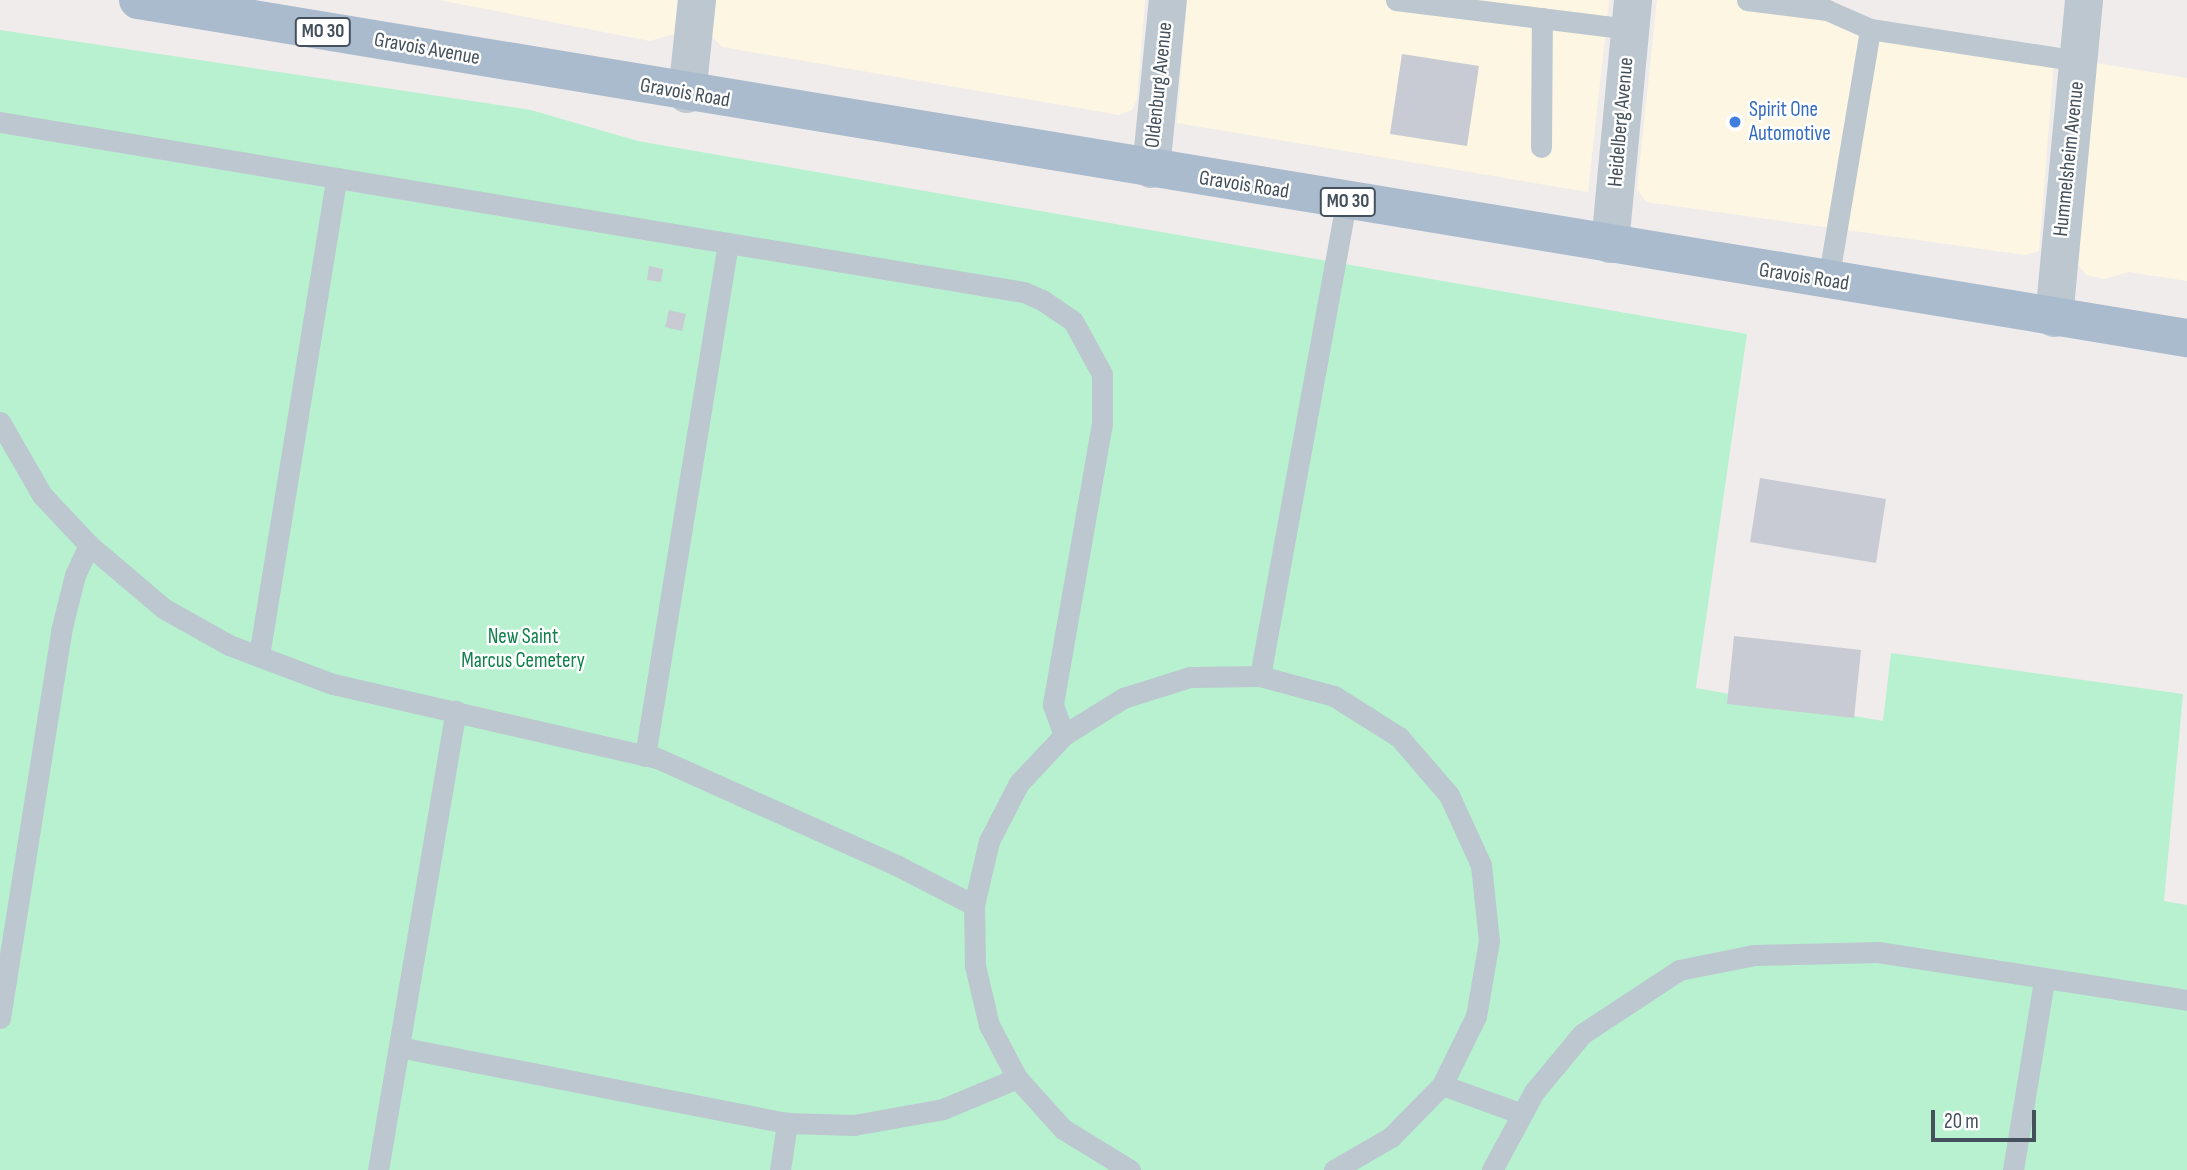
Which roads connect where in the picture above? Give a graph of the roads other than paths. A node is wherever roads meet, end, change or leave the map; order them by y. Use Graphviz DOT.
graph roads {
  1 [pos="138,0"];
  2 [pos="696,0"];
  3 [pos="1168,0"];
  4 [pos="1396,0"];
  5 [pos="1747,0"];
  6 [pos="2084,0"];
  7 [pos="235,8"];
  8 [pos="1631,14"];
  9 [pos="1542,18"];
  10 [pos="1870,29"];
  11 [pos="2078,61"];
  12 [pos="509,63"];
  13 [pos="687,94"];
  14 [pos="0,122"];
  15 [pos="1541,147"];
  16 [pos="1151,169"];
  17 [pos="336,178"];
  18 [pos="1346,202"];
  19 [pos="728,243"];
  20 [pos="1611,244"];
  21 [pos="1828,281"];
  22 [pos="2054,318"];
  23 [pos="2187,338"];
  24 [pos="0,422"];
  25 [pos="89,545"];
  26 [pos="259,656"];
  27 [pos="1261,676"];
  28 [pos="456,711"];
  29 [pos="1064,735"];
  30 [pos="645,755"];
  31 [pos="974,905"];
  32 [pos="2044,981"];
  33 [pos="2187,1000"];
  34 [pos="0,1018"];
  35 [pos="399,1047"];
  36 [pos="1017,1078"];
  37 [pos="1441,1084"];
  38 [pos="1522,1114"];
  39 [pos="787,1123"];
  40 [pos="378,1170"];
  41 [pos="779,1170"];
  42 [pos="1130,1170"];
  43 [pos="1334,1170"];
  44 [pos="1492,1170"];
  45 [pos="2013,1170"];
  1 -- 7 [label="main road, Gravois Avenue / MO 30"];
  2 -- 13 [label="street"];
  3 -- 16 [label="street, Oldenburg Avenue"];
  4 -- 9 [label="lane"];
  5 -- 10 [label="lane"];
  6 -- 11 [label="street, Hummelsheim Avenue"];
  7 -- 12 [label="main road, Gravois Avenue / MO 30"];
  8 -- 9 [label="lane"];
  8 -- 20 [label="street, Heidelberg Avenue"];
  9 -- 15 [label="lane"];
  10 -- 11 [label="lane"];
  10 -- 21 [label="lane"];
  11 -- 22 [label="street, Hummelsheim Avenue"];
  12 -- 13 [label="main road, Gravois Road / MO 30"];
  13 -- 16 [label="main road, Gravois Road / MO 30"];
  14 -- 17 [label="lane"];
  16 -- 18 [label="main road, Gravois Road / MO 30"];
  17 -- 19 [label="lane"];
  17 -- 26 [label="lane"];
  18 -- 20 [label="main road, Gravois Road / MO 30"];
  18 -- 27 [label="lane"];
  19 -- 29 [label="lane"];
  19 -- 30 [label="lane"];
  20 -- 21 [label="main road, Gravois Road / MO 30"];
  21 -- 22 [label="main road, Gravois Road / MO 30"];
  22 -- 23 [label="main road, Gravois Road / MO 30"];
  24 -- 25 [label="lane"];
  25 -- 26 [label="lane"];
  25 -- 34 [label="lane"];
  26 -- 28 [label="lane"];
  27 -- 29 [label="lane"];
  27 -- 37 [label="lane"];
  28 -- 30 [label="lane"];
  28 -- 35 [label="lane"];
  29 -- 31 [label="lane"];
  30 -- 31 [label="lane"];
  31 -- 36 [label="lane"];
  32 -- 33 [label="lane"];
  32 -- 38 [label="lane"];
  32 -- 45 [label="lane"];
  35 -- 39 [label="lane"];
  35 -- 40 [label="lane"];
  36 -- 39 [label="lane"];
  36 -- 42 [label="lane"];
  37 -- 38 [label="lane"];
  37 -- 43 [label="lane"];
  38 -- 44 [label="lane"];
  39 -- 41 [label="lane"];
}
